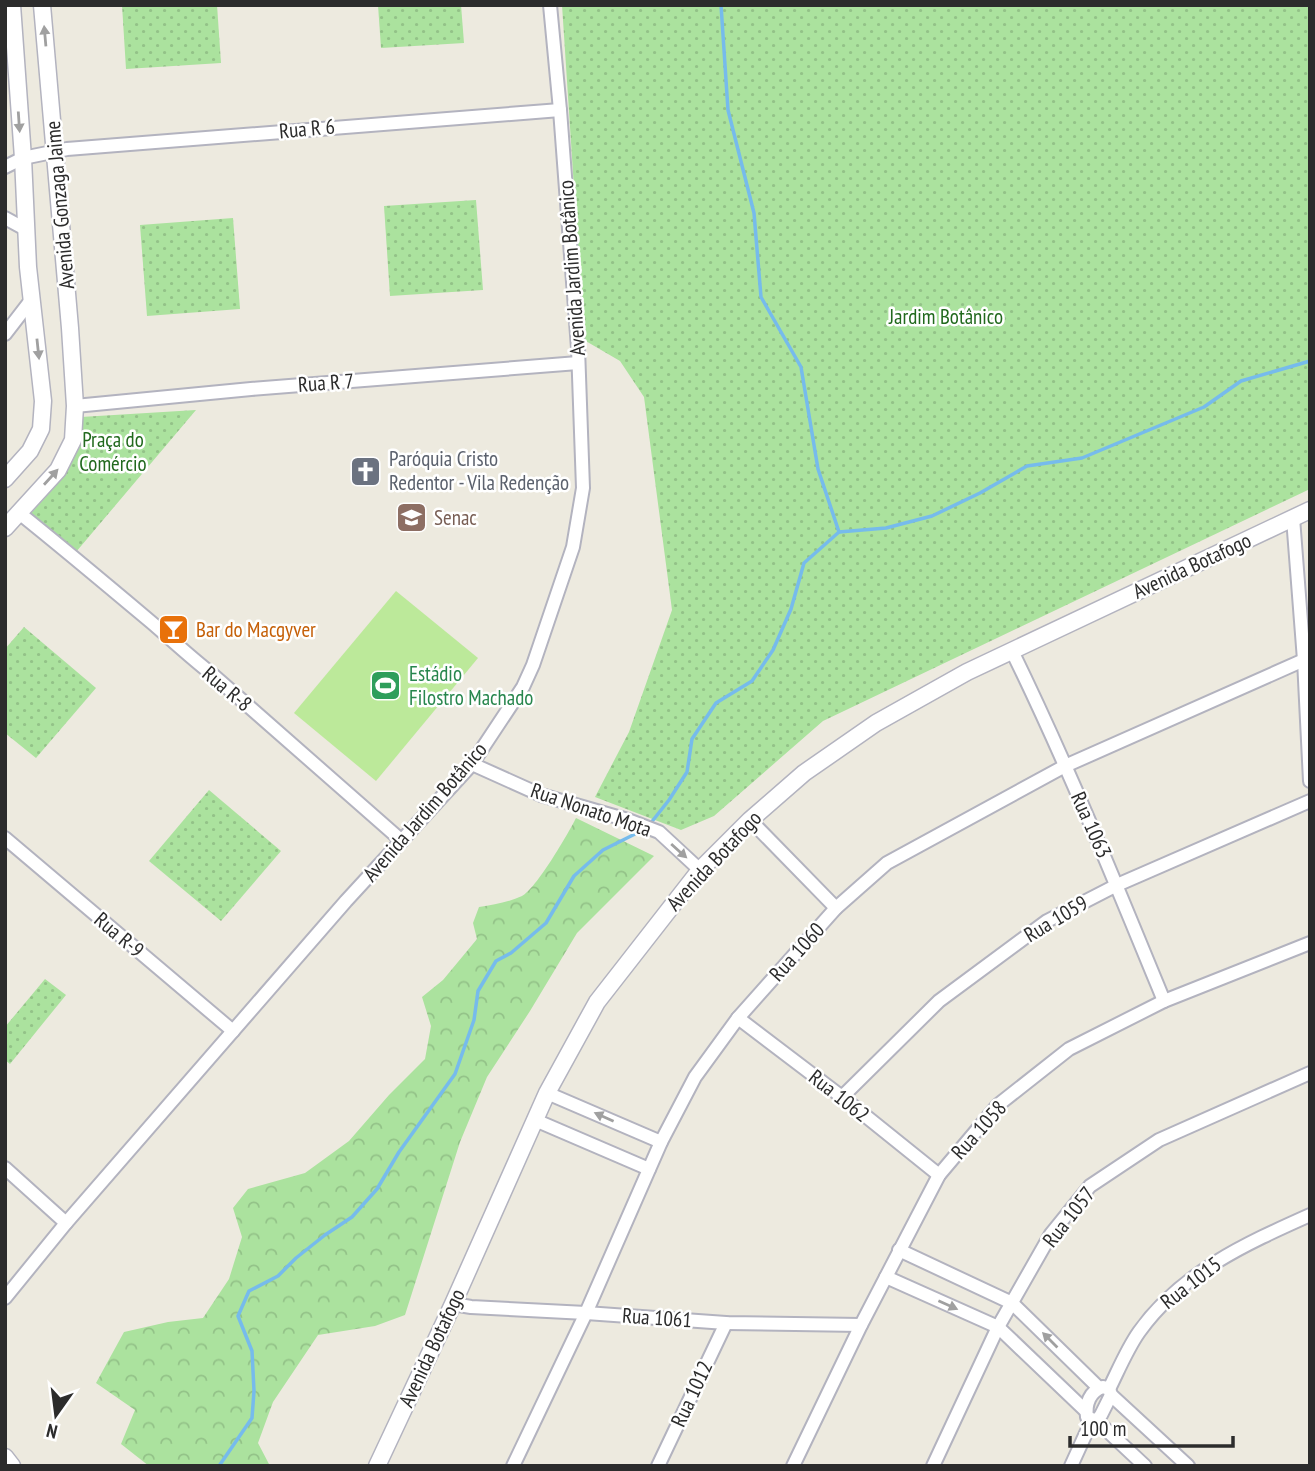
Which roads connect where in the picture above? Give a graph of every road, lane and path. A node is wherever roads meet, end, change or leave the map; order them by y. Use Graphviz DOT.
graph roads {
  1 [pos="12,5"];
  2 [pos="42,5"];
  3 [pos="550,5"];
  4 [pos="11,89"];
  5 [pos="561,110"];
  6 [pos="54,152"];
  7 [pos="23,158"];
  8 [pos="5,167"];
  9 [pos="5,218"];
  10 [pos="27,230"];
  11 [pos="32,299"];
  12 [pos="5,334"];
  13 [pos="578,363"];
  14 [pos="59,403"];
  15 [pos="5,479"];
  16 [pos="12,508"];
  17 [pos="1310,510"];
  18 [pos="1293,518"];
  19 [pos="5,528"];
  20 [pos="1012,651"];
  21 [pos="1304,660"];
  22 [pos="472,764"];
  23 [pos="1065,766"];
  24 [pos="1310,781"];
  25 [pos="1310,801"];
  26 [pos="750,820"];
  27 [pos="5,838"];
  28 [pos="402,841"];
  29 [pos="700,870"];
  30 [pos="1117,885"];
  31 [pos="836,908"];
  32 [pos="1310,943"];
  33 [pos="1164,1002"];
  34 [pos="738,1018"];
  35 [pos="233,1031"];
  36 [pos="1310,1073"];
  37 [pos="547,1093"];
  38 [pos="842,1097"];
  39 [pos="535,1120"];
  40 [pos="661,1142"];
  41 [pos="5,1168"];
  42 [pos="649,1169"];
  43 [pos="939,1175"];
  44 [pos="1310,1215"];
  45 [pos="66,1223"];
  46 [pos="899,1250"];
  47 [pos="886,1277"];
  48 [pos="5,1298"];
  49 [pos="1012,1303"];
  50 [pos="453,1304"];
  51 [pos="586,1313"];
  52 [pos="726,1323"];
  53 [pos="861,1325"];
  54 [pos="998,1327"];
  55 [pos="1106,1391"];
  56 [pos="1092,1417"];
  57 [pos="5,1457"];
  58 [pos="12,1466"];
  59 [pos="377,1466"];
  60 [pos="513,1466"];
  61 [pos="658,1466"];
  62 [pos="793,1466"];
  63 [pos="933,1466"];
  64 [pos="1071,1466"];
  65 [pos="1145,1466"];
  66 [pos="1188,1466"];
  1 -- 4 [label="street, Avenida Gonzaga Jaime"];
  6 -- 2 [label="street, Avenida Gonzaga Jaime, one-way"];
  3 -- 5 [label="street, Avenida Jardim Botânico"];
  4 -- 7 [label="street, Avenida Gonzaga Jaime, one-way"];
  5 -- 6 [label="street, Rua R 6"];
  5 -- 13 [label="street, Avenida Jardim Botânico"];
  6 -- 7 [label="street, Rua R 6"];
  6 -- 14 [label="street, Avenida Gonzaga Jaime"];
  7 -- 8 [label="street, Rua R 6"];
  7 -- 10 [label="street, Avenida Gonzaga Jaime"];
  9 -- 10 [label="street"];
  10 -- 11 [label="street, Avenida Gonzaga Jaime"];
  11 -- 12 [label="street"];
  11 -- 14 [label="street, Avenida Gonzaga Jaime, one-way"];
  13 -- 14 [label="street, Rua R 7"];
  13 -- 22 [label="street, Avenida Jardim Botânico"];
  14 -- 15 [label="street"];
  16 -- 14 [label="street, one-way"];
  16 -- 19 [label="street"];
  16 -- 28 [label="street, Rua R-8"];
  17 -- 18 [label="street, Avenida Botafogo"];
  18 -- 20 [label="street, Avenida Botafogo"];
  18 -- 21 [label="street"];
  20 -- 23 [label="street, Rua 1063"];
  20 -- 26 [label="street, Avenida Botafogo"];
  21 -- 23 [label="street, Rua 1060"];
  21 -- 24 [label="street"];
  22 -- 28 [label="street, Avenida Jardim Botânico"];
  22 -- 29 [label="street, Rua Nonato Mota, one-way"];
  23 -- 30 [label="street, Rua 1063"];
  23 -- 31 [label="street, Rua 1060"];
  25 -- 30 [label="street, Rua 1059"];
  26 -- 29 [label="street, Avenida Botafogo"];
  26 -- 31 [label="street"];
  27 -- 35 [label="street, Rua R-9"];
  28 -- 35 [label="street, Avenida Jardim Botânico"];
  29 -- 37 [label="street, Avenida Botafogo"];
  30 -- 33 [label="street, Rua 1063"];
  30 -- 38 [label="street, Rua 1059"];
  31 -- 34 [label="street, Rua 1060"];
  32 -- 33 [label="street, Rua 1058"];
  33 -- 43 [label="street, Rua 1058"];
  34 -- 38 [label="street, Rua 1062"];
  34 -- 40 [label="street, Rua 1060"];
  35 -- 45 [label="street, Avenida Jardim Botânico"];
  36 -- 49 [label="street, Rua 1057"];
  37 -- 39 [label="street, Avenida Botafogo"];
  40 -- 37 [label="street, one-way"];
  38 -- 43 [label="street, Rua 1062"];
  39 -- 42 [label="street"];
  39 -- 50 [label="street, Avenida Botafogo"];
  40 -- 42 [label="street, Rua 1060"];
  41 -- 45 [label="street"];
  42 -- 51 [label="street, Rua 1060"];
  43 -- 46 [label="street, Rua 1058"];
  44 -- 55 [label="street, Rua 1015"];
  45 -- 48 [label="street, Avenida Jardim Botânico"];
  46 -- 47 [label="street, Rua 1058"];
  46 -- 49 [label="street"];
  47 -- 53 [label="street, Rua 1058"];
  47 -- 54 [label="street, one-way"];
  49 -- 54 [label="street, Rua 1057"];
  55 -- 49 [label="street, one-way"];
  50 -- 51 [label="street, Rua 1061"];
  50 -- 59 [label="street, Avenida Botafogo"];
  51 -- 52 [label="street, Rua 1061"];
  51 -- 60 [label="street, Rua 1060"];
  52 -- 53 [label="street, Rua 1061"];
  52 -- 61 [label="street, Rua 1012"];
  53 -- 62 [label="street, Rua 1058"];
  54 -- 56 [label="street"];
  54 -- 63 [label="street, Rua 1057"];
  55 -- 56 [label="street, Rua 1015"];
  55 -- 66 [label="street"];
  56 -- 64 [label="street"];
  56 -- 65 [label="street"];
  57 -- 58 [label="street"];
}
